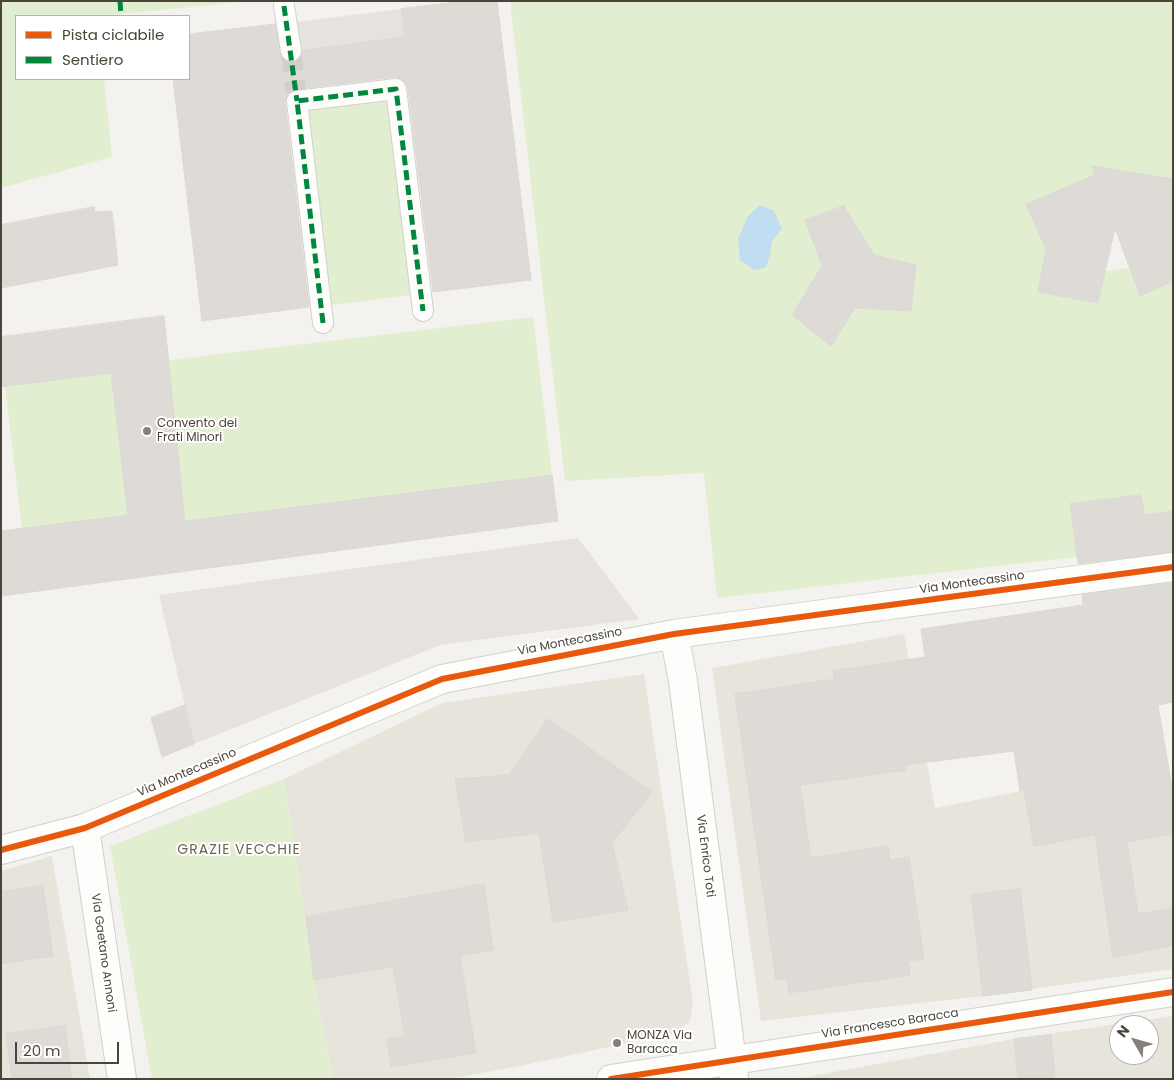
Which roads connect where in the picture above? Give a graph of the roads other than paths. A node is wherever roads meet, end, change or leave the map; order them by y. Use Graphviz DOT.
graph roads {
  1 [pos="284,6"];
  2 [pos="291,51"];
  3 [pos="423,311"];
  4 [pos="322,323"];
  5 [pos="1173,567"];
  6 [pos="674,634"];
  7 [pos="85,828"];
  8 [pos="1,850"];
  9 [pos="1173,992"];
  10 [pos="732,1069"];
  11 [pos="122,1079"];
  12 [pos="611,1079"];
  1 -- 2 [label="street"];
  3 -- 4 [label="street"];
  5 -- 6 [label="street, Via Montecassino"];
  6 -- 7 [label="street, Via Montecassino"];
  6 -- 10 [label="street, Via Enrico Toti"];
  7 -- 8 [label="street, Via Montecassino"];
  7 -- 11 [label="street, Via Gaetano Annoni"];
  9 -- 10 [label="street, Via Francesco Baracca"];
  10 -- 12 [label="street, Via Francesco Baracca"];
}
